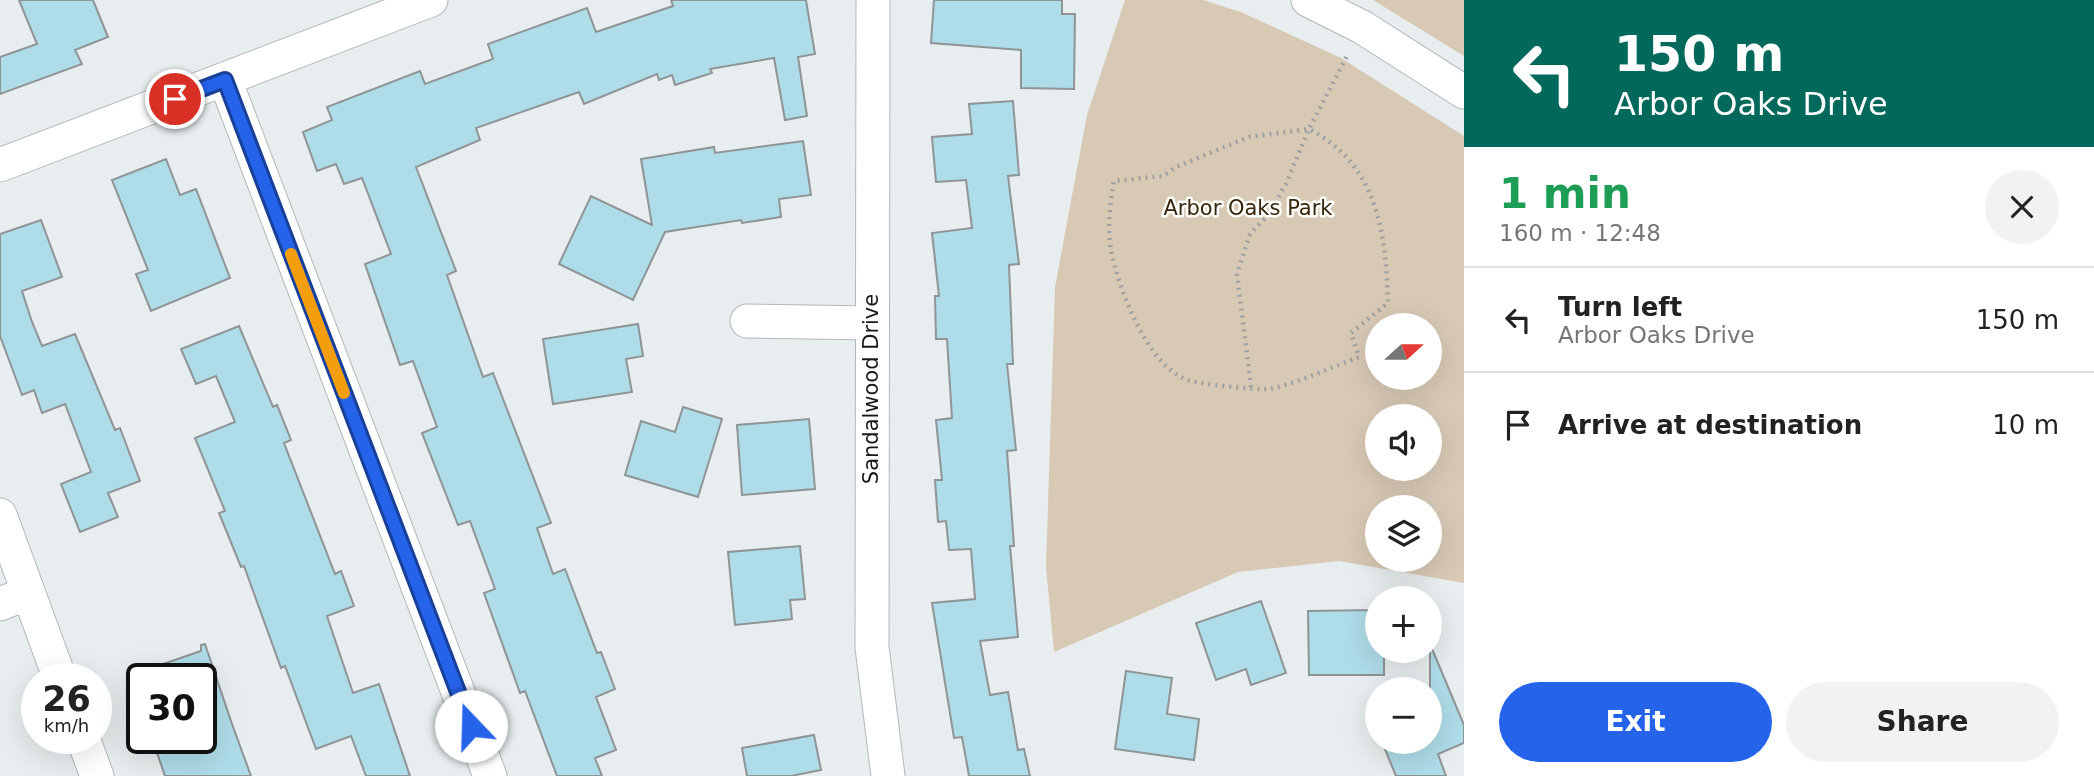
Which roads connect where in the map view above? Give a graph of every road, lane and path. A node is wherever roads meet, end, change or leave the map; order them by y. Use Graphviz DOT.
graph roads {
  1 [pos="431,0"];
  2 [pos="873,0"];
  3 [pos="1308,0"];
  4 [pos="1347,56"];
  5 [pos="225,80"];
  6 [pos="1464,92"];
  7 [pos="1309,129"];
  8 [pos="0,165"];
  9 [pos="747,321"];
  10 [pos="870,323"];
  11 [pos="1251,387"];
  12 [pos="0,515"];
  13 [pos="14,598"];
  14 [pos="51,663"];
  15 [pos="89,754"];
  16 [pos="97,776"];
  17 [pos="490,776"];
  18 [pos="888,776"];
  1 -- 5 [label="street"];
  2 -- 10 [label="street, Sandalwood Drive"];
  3 -- 6 [label="street"];
  4 -- 7 [label="path"];
  5 -- 8 [label="street"];
  5 -- 17 [label="street"];
  7 -- 11 [label="path"];
  7 -- 11 [label="path"];
  7 -- 11 [label="path"];
  9 -- 10 [label="street"];
  10 -- 18 [label="street, Sandalwood Drive"];
  12 -- 13 [label="street"];
  13 -- 14 [label="street"];
  15 -- 16 [label="street"];
}
